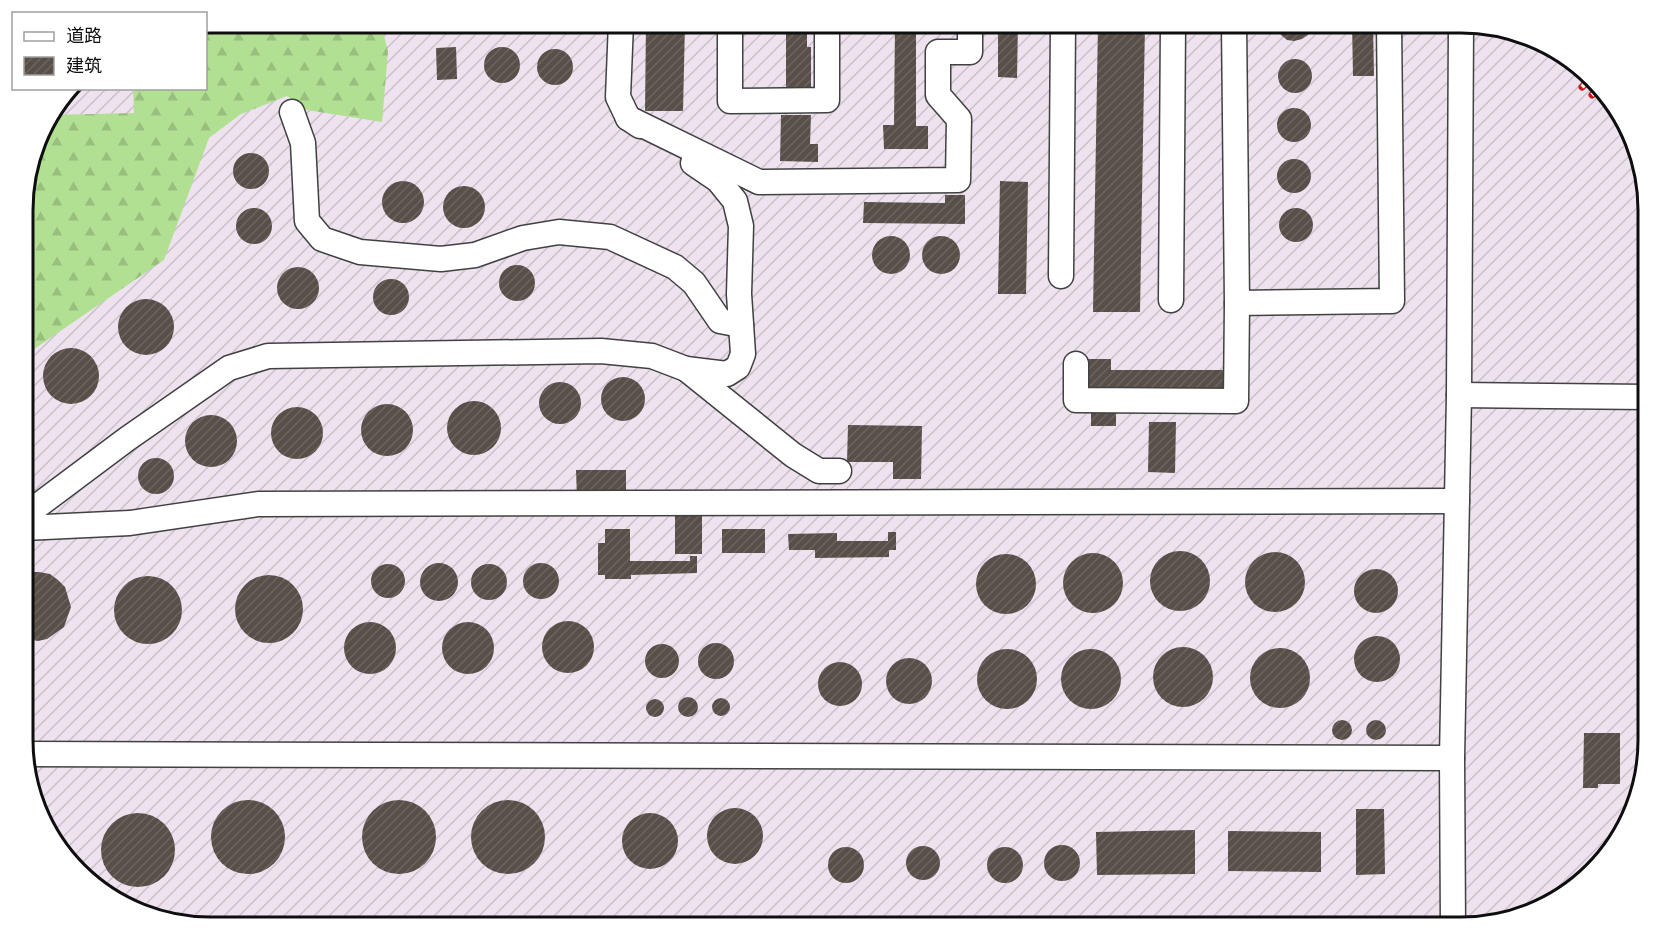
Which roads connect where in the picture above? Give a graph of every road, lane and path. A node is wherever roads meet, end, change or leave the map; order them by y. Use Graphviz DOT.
graph roads {
  1 [pos="621,33"];
  2 [pos="730,33"];
  3 [pos="827,33"];
  4 [pos="970,33"];
  5 [pos="1063,33"];
  6 [pos="1173,33"];
  7 [pos="1234,33"];
  8 [pos="1389,33"];
  9 [pos="1461,33"];
  10 [pos="292,112"];
  11 [pos="628,118"];
  12 [pos="1061,276"];
  13 [pos="1171,300"];
  14 [pos="1237,303"];
  15 [pos="741,325"];
  16 [pos="1076,364"];
  17 [pos="686,369"];
  18 [pos="1459,395"];
  19 [pos="1638,397"];
  20 [pos="839,471"];
  21 [pos="1457,501"];
  22 [pos="33,509"];
  23 [pos="33,528"];
  24 [pos="34,754"];
  25 [pos="1452,758"];
  26 [pos="1453,917"];
  1 -- 11 [label="street"];
  2 -- 3 [label="street"];
  4 -- 11 [label="street"];
  5 -- 12 [label="street"];
  6 -- 13 [label="street"];
  7 -- 14 [label="street"];
  8 -- 14 [label="street"];
  9 -- 18 [label="street"];
  10 -- 15 [label="street"];
  11 -- 15 [label="street"];
  14 -- 16 [label="street"];
  15 -- 17 [label="street"];
  17 -- 20 [label="street"];
  17 -- 22 [label="street"];
  18 -- 19 [label="street"];
  18 -- 21 [label="street"];
  21 -- 23 [label="street"];
  21 -- 25 [label="street"];
  24 -- 25 [label="street"];
  25 -- 26 [label="street"];
}
